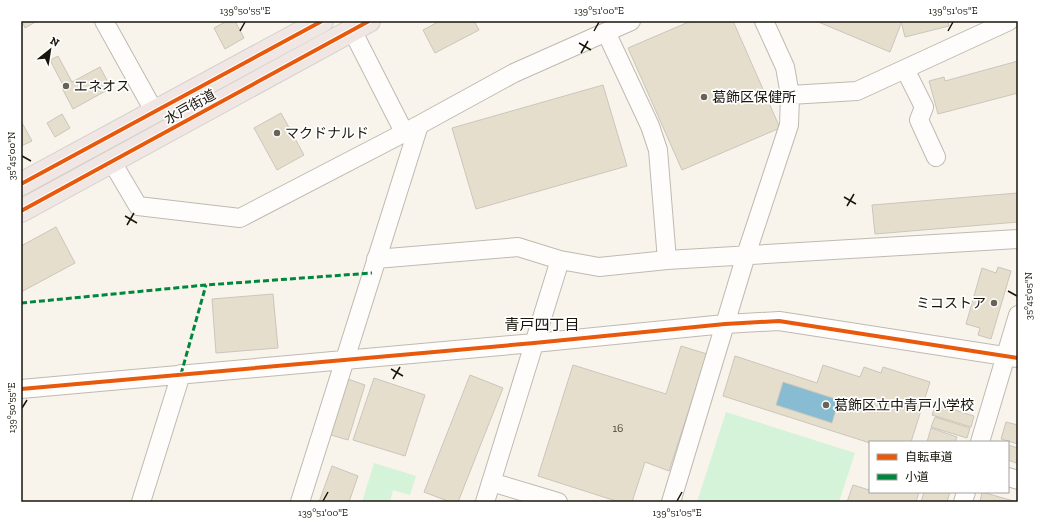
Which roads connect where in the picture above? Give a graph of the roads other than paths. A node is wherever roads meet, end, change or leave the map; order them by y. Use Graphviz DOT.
graph roads {
  1 [pos="104,21"];
  2 [pos="322,21"];
  3 [pos="631,21"];
  4 [pos="764,21"];
  5 [pos="1009,21"];
  6 [pos="360,26"];
  7 [pos="986,26"];
  8 [pos="606,32"];
  9 [pos="905,69"];
  10 [pos="790,95"];
  11 [pos="154,111"];
  12 [pos="412,129"];
  13 [pos="936,157"];
  14 [pos="112,162"];
  15 [pos="21,184"];
  16 [pos="21,211"];
  17 [pos="1018,239"];
  18 [pos="746,255"];
  19 [pos="376,259"];
  20 [pos="560,260"];
  21 [pos="667,260"];
  22 [pos="1018,315"];
  23 [pos="726,324"];
  24 [pos="534,343"];
  25 [pos="1012,357"];
  26 [pos="344,360"];
  27 [pos="181,374"];
  28 [pos="21,389"];
  29 [pos="980,441"];
  30 [pos="491,482"];
  31 [pos="141,502"];
  32 [pos="300,502"];
  33 [pos="485,502"];
  34 [pos="558,502"];
  35 [pos="671,502"];
  1 -- 11 [label="street"];
  2 -- 11 [label="highway, 水戸街道"];
  3 -- 8 [label="street"];
  4 -- 10 [label="street"];
  5 -- 7 [label="street"];
  6 -- 12 [label="street"];
  6 -- 14 [label="highway, 水戸街道"];
  7 -- 9 [label="street"];
  8 -- 12 [label="street"];
  8 -- 21 [label="street"];
  9 -- 10 [label="street"];
  9 -- 13 [label="street"];
  10 -- 18 [label="street"];
  11 -- 15 [label="highway, 水戸街道"];
  12 -- 14 [label="street"];
  12 -- 19 [label="street"];
  14 -- 16 [label="highway, 水戸街道"];
  17 -- 18 [label="street"];
  18 -- 21 [label="street"];
  18 -- 23 [label="street"];
  19 -- 20 [label="street"];
  19 -- 26 [label="street"];
  20 -- 21 [label="street"];
  20 -- 24 [label="street"];
  22 -- 25 [label="street"];
  23 -- 24 [label="street"];
  23 -- 25 [label="street"];
  23 -- 35 [label="street"];
  24 -- 26 [label="street"];
  24 -- 30 [label="street"];
  25 -- 29 [label="street"];
  26 -- 27 [label="street"];
  26 -- 32 [label="street"];
  27 -- 28 [label="street"];
  27 -- 31 [label="street"];
  30 -- 33 [label="street"];
  30 -- 34 [label="street"];
}
